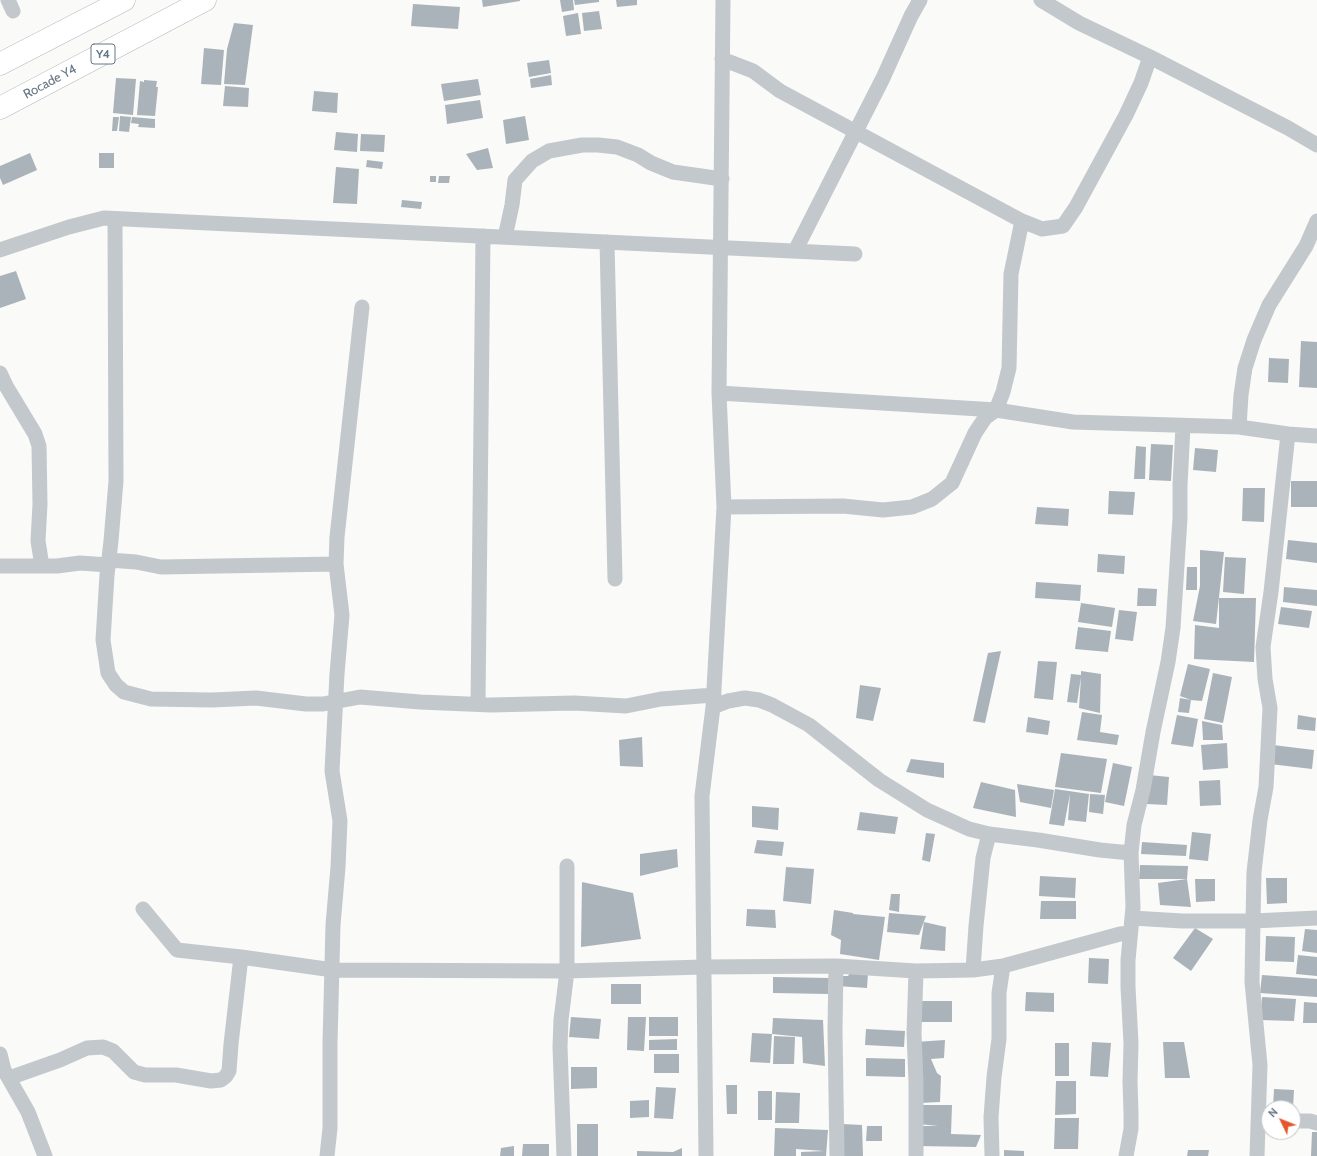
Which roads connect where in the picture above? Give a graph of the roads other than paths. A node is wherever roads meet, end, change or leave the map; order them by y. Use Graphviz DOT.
graph roads {
  1 [pos="124,0"];
  2 [pos="205,0"];
  3 [pos="723,0"];
  4 [pos="920,0"];
  5 [pos="1046,1"];
  6 [pos="1150,57"];
  7 [pos="722,59"];
  8 [pos="0,64"];
  9 [pos="0,108"];
  10 [pos="856,132"];
  11 [pos="1317,145"];
  12 [pos="722,179"];
  13 [pos="115,219"];
  14 [pos="1022,221"];
  15 [pos="1317,221"];
  16 [pos="483,236"];
  17 [pos="505,237"];
  18 [pos="607,242"];
  19 [pos="720,247"];
  20 [pos="0,250"];
  21 [pos="795,251"];
  22 [pos="855,254"];
  23 [pos="362,307"];
  24 [pos="0,373"];
  25 [pos="719,393"];
  26 [pos="996,410"];
  27 [pos="1183,426"];
  28 [pos="1239,427"];
  29 [pos="1288,434"];
  30 [pos="1317,436"];
  31 [pos="724,507"];
  32 [pos="109,562"];
  33 [pos="336,564"];
  34 [pos="0,566"];
  35 [pos="42,566"];
  36 [pos="615,579"];
  37 [pos="336,700"];
  38 [pos="713,701"];
  39 [pos="478,704"];
  40 [pos="989,834"];
  41 [pos="1131,853"];
  42 [pos="566,866"];
  43 [pos="143,909"];
  44 [pos="1132,918"];
  45 [pos="1317,918"];
  46 [pos="1253,921"];
  47 [pos="1130,933"];
  48 [pos="241,957"];
  49 [pos="836,966"];
  50 [pos="1003,966"];
  51 [pos="703,967"];
  52 [pos="333,970"];
  53 [pos="973,970"];
  54 [pos="567,971"];
  55 [pos="916,971"];
  56 [pos="0,1054"];
  57 [pos="9,1078"];
  58 [pos="1262,1100"];
  59 [pos="1301,1121"];
  60 [pos="1317,1123"];
  61 [pos="1261,1136"];
  62 [pos="45,1156"];
  63 [pos="328,1156"];
  64 [pos="564,1156"];
  65 [pos="706,1156"];
  66 [pos="837,1156"];
  67 [pos="916,1156"];
  68 [pos="992,1156"];
  69 [pos="1126,1156"];
  70 [pos="1257,1156"];
  1 -- 8 [label="highway"];
  2 -- 9 [label="highway, Rocade Y4 / Y4"];
  3 -- 7 [label="street"];
  4 -- 10 [label="street"];
  5 -- 6 [label="street"];
  6 -- 11 [label="street"];
  6 -- 14 [label="street"];
  7 -- 10 [label="street"];
  7 -- 12 [label="street"];
  10 -- 14 [label="street"];
  10 -- 21 [label="street"];
  12 -- 17 [label="street"];
  12 -- 19 [label="street"];
  13 -- 16 [label="street"];
  13 -- 20 [label="street"];
  13 -- 32 [label="street"];
  14 -- 26 [label="street"];
  15 -- 28 [label="street"];
  16 -- 17 [label="street"];
  16 -- 39 [label="street"];
  17 -- 18 [label="street"];
  18 -- 19 [label="street"];
  18 -- 36 [label="street"];
  19 -- 21 [label="street"];
  19 -- 25 [label="street"];
  21 -- 22 [label="street"];
  23 -- 33 [label="street"];
  24 -- 35 [label="street"];
  25 -- 26 [label="street"];
  25 -- 31 [label="street"];
  26 -- 27 [label="street"];
  26 -- 31 [label="street"];
  27 -- 28 [label="street"];
  27 -- 41 [label="street"];
  28 -- 29 [label="street"];
  29 -- 30 [label="street"];
  29 -- 46 [label="street"];
  31 -- 38 [label="street"];
  32 -- 33 [label="street"];
  32 -- 35 [label="street"];
  32 -- 37 [label="street"];
  33 -- 37 [label="street"];
  34 -- 35 [label="street"];
  37 -- 39 [label="street"];
  37 -- 52 [label="street"];
  38 -- 39 [label="street"];
  38 -- 40 [label="street"];
  38 -- 51 [label="street"];
  40 -- 41 [label="street"];
  40 -- 53 [label="street"];
  41 -- 44 [label="street"];
  42 -- 54 [label="street"];
  43 -- 48 [label="street"];
  44 -- 46 [label="street"];
  44 -- 47 [label="street"];
  45 -- 46 [label="street"];
  46 -- 58 [label="street"];
  47 -- 50 [label="street"];
  47 -- 69 [label="street"];
  48 -- 52 [label="street"];
  48 -- 57 [label="street"];
  49 -- 51 [label="street"];
  49 -- 55 [label="street"];
  49 -- 66 [label="street"];
  50 -- 53 [label="street"];
  50 -- 68 [label="street"];
  51 -- 54 [label="street"];
  51 -- 65 [label="street"];
  52 -- 54 [label="street"];
  52 -- 63 [label="street"];
  53 -- 55 [label="street"];
  54 -- 64 [label="street"];
  55 -- 67 [label="street"];
  56 -- 57 [label="street"];
  57 -- 62 [label="street"];
  59 -- 60 [label="street"];
  61 -- 70 [label="street"];
}
